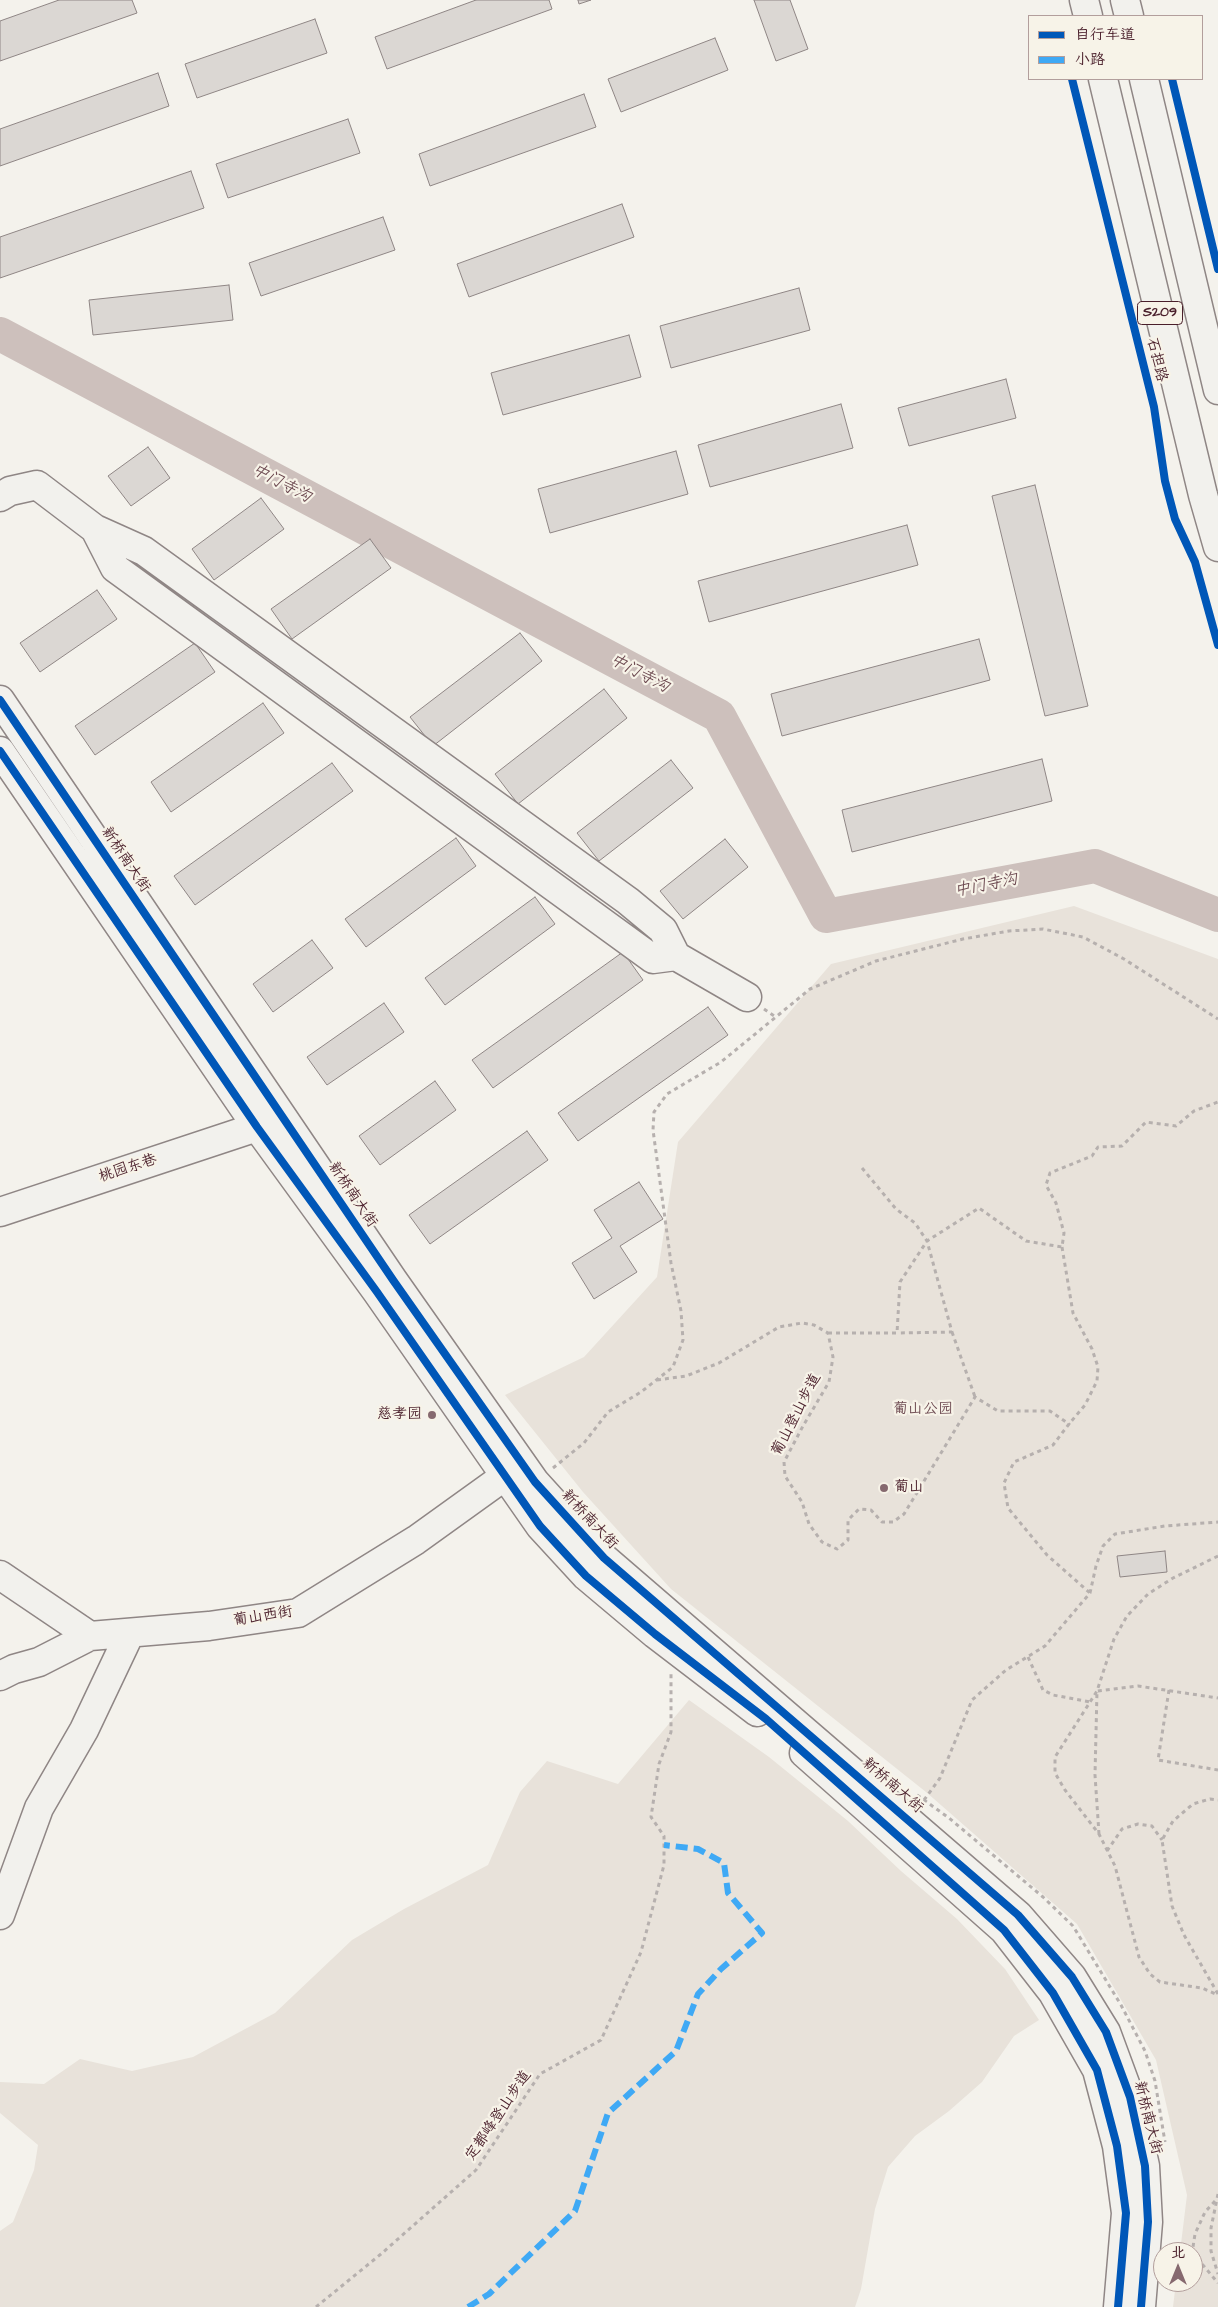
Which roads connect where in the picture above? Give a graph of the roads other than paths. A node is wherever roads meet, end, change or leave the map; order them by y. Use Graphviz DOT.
graph roads {
  1 [pos="1084,0"];
  2 [pos="1125,0"];
  3 [pos="1088,15"];
  4 [pos="1129,15"];
  5 [pos="1103,80"];
  6 [pos="1144,80"];
  7 [pos="1218,390"];
  8 [pos="0,497"];
  9 [pos="1218,547"];
  10 [pos="0,700"];
  11 [pos="0,751"];
  12 [pos="747,997"];
  13 [pos="257,1127"];
  14 [pos="0,1212"];
  15 [pos="505,1476"];
  16 [pos="0,1575"];
  17 [pos="130,1633"];
  18 [pos="90,1636"];
  19 [pos="5,1671"];
  20 [pos="0,1915"];
  21 [pos="1118,2307"];
  22 [pos="1141,2307"];
  1 -- 3 [label="main road"];
  2 -- 4 [label="main road"];
  5 -- 9 [label="main road, 石担路 / S209"];
  6 -- 7 [label="main road, S209"];
  8 -- 12 [label="main road"];
  10 -- 22 [label="main road, 新桥南大街"];
  11 -- 13 [label="main road"];
  13 -- 14 [label="main road, 桃园东巷"];
  13 -- 15 [label="main road"];
  15 -- 17 [label="main road, 葡山西街"];
  15 -- 21 [label="main road"];
  16 -- 18 [label="main road"];
  17 -- 18 [label="main road, 葡山西街"];
  17 -- 20 [label="main road"];
  18 -- 19 [label="main road"];
}
